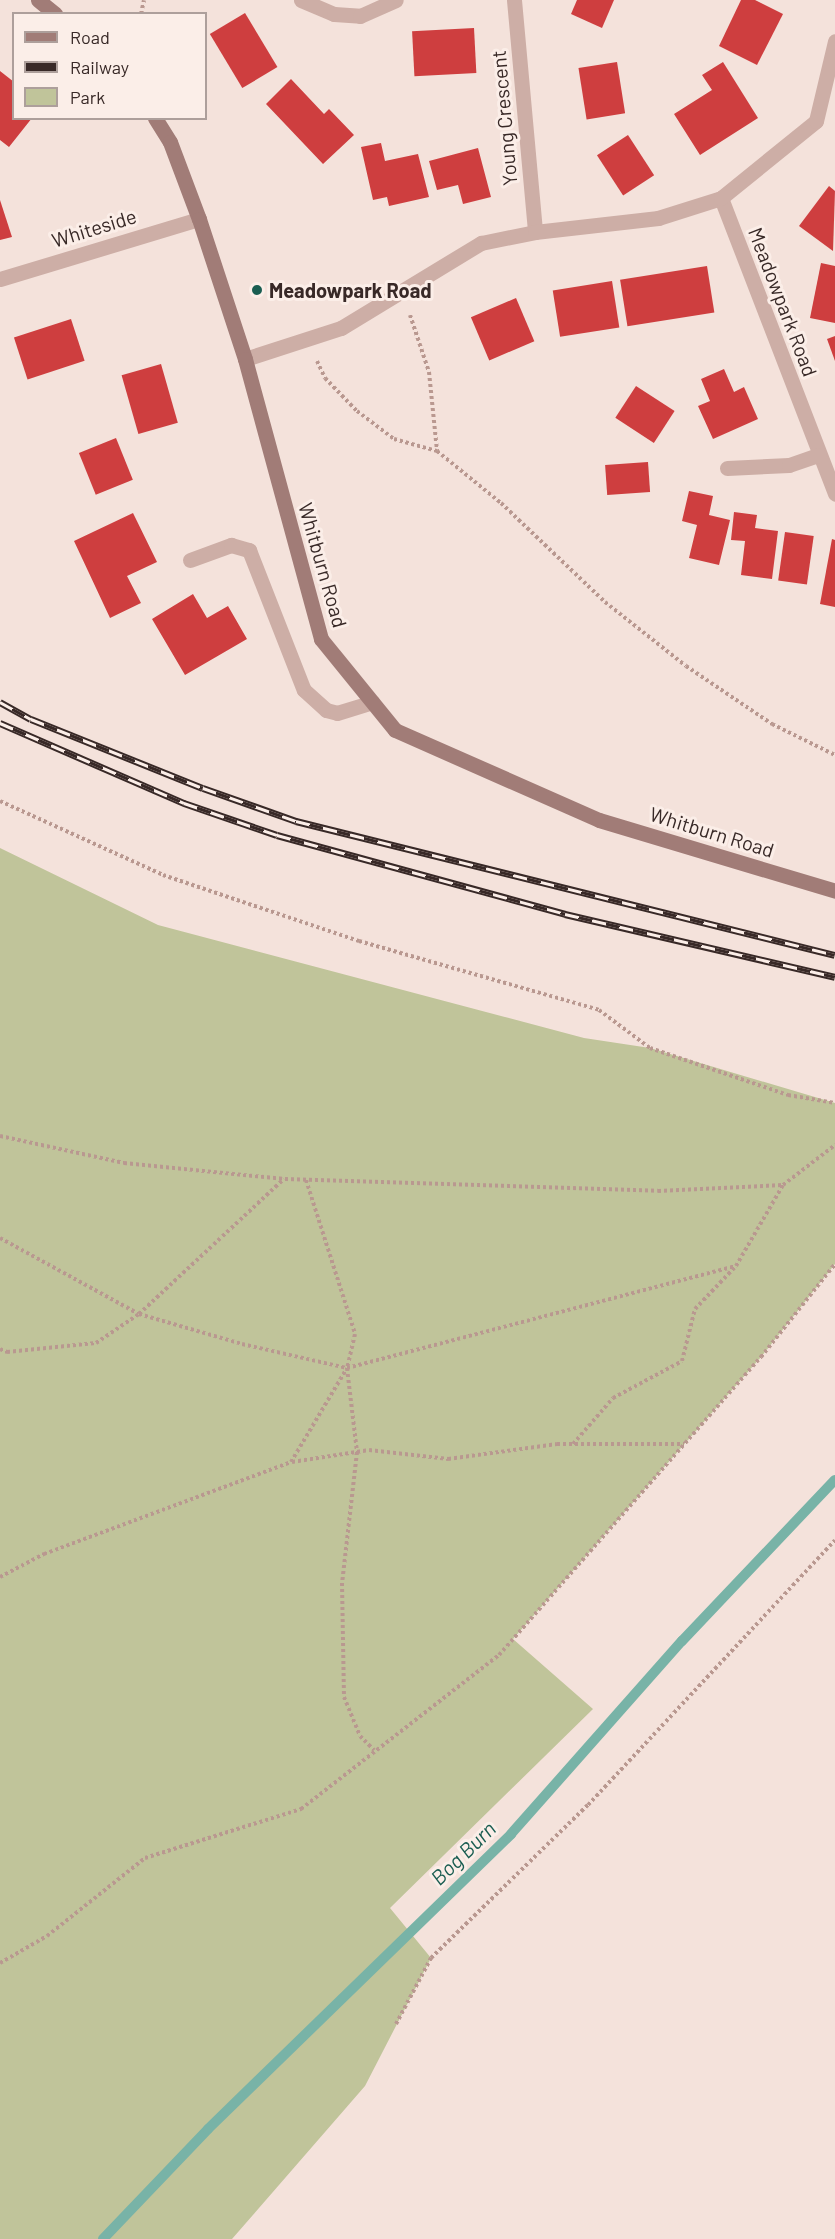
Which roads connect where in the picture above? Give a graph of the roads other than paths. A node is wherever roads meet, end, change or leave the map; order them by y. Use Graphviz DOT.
graph roads {
  1 [pos="38,0"];
  2 [pos="301,0"];
  3 [pos="396,0"];
  4 [pos="514,0"];
  5 [pos="53,12"];
  6 [pos="835,40"];
  7 [pos="156,120"];
  8 [pos="721,198"];
  9 [pos="200,219"];
  10 [pos="535,232"];
  11 [pos="0,279"];
  12 [pos="245,359"];
  13 [pos="818,455"];
  14 [pos="727,468"];
  15 [pos="835,494"];
  16 [pos="190,560"];
  17 [pos="372,702"];
  18 [pos="835,891"];
  1 -- 5 [label="main road"];
  2 -- 3 [label="street"];
  4 -- 10 [label="street, Young Crescent"];
  6 -- 8 [label="street"];
  7 -- 9 [label="main road, Whitburn Road"];
  8 -- 10 [label="street"];
  8 -- 13 [label="street, Meadowpark Road"];
  9 -- 11 [label="street, Whiteside"];
  9 -- 12 [label="main road, Whitburn Road"];
  10 -- 12 [label="street"];
  12 -- 17 [label="main road, Whitburn Road"];
  13 -- 14 [label="street"];
  13 -- 15 [label="street, Meadowpark Road"];
  16 -- 17 [label="street"];
  17 -- 18 [label="main road, Whitburn Road"];
}
